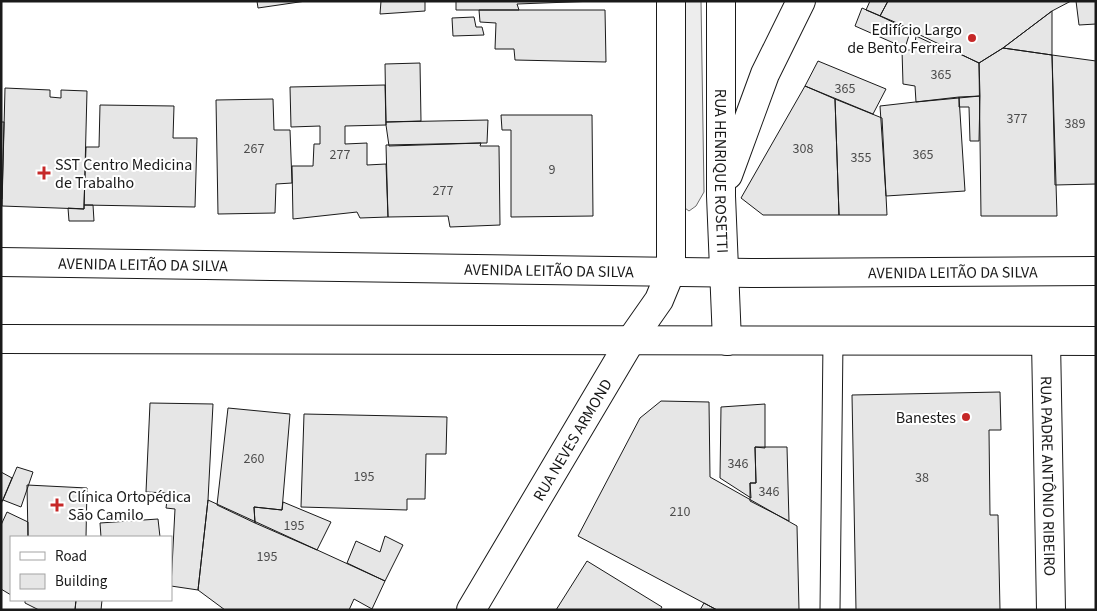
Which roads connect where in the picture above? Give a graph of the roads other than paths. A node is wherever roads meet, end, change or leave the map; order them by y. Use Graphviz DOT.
graph roads {
  1 [pos="671,1"];
  2 [pos="721,1"];
  3 [pos="801,1"];
  4 [pos="721,196"];
  5 [pos="1,262"];
  6 [pos="671,271"];
  7 [pos="1096,271"];
  8 [pos="726,272"];
  9 [pos="1,339"];
  10 [pos="631,340"];
  11 [pos="727,341"];
  12 [pos="833,341"];
  13 [pos="1046,341"];
  14 [pos="1096,341"];
  15 [pos="471,610"];
  16 [pos="830,610"];
  17 [pos="1051,610"];
  1 -- 6 [label="street"];
  2 -- 4 [label="street, RUA HENRIQUE ROSETTI"];
  3 -- 4 [label="street"];
  4 -- 8 [label="street, RUA HENRIQUE ROSETTI"];
  5 -- 6 [label="street, AVENIDA LEITÃO DA SILVA"];
  6 -- 8 [label="street, AVENIDA LEITÃO DA SILVA"];
  6 -- 10 [label="street, RUA NEVES ARMOND"];
  7 -- 8 [label="street, AVENIDA LEITÃO DA SILVA"];
  8 -- 11 [label="street, RUA HENRIQUE ROSETTI"];
  9 -- 10 [label="street"];
  10 -- 11 [label="street"];
  10 -- 15 [label="street, RUA NEVES ARMOND"];
  11 -- 12 [label="street"];
  12 -- 13 [label="street"];
  12 -- 16 [label="lane"];
  13 -- 14 [label="street"];
  13 -- 17 [label="street, RUA PADRE ANTÔNIO RIBEIRO"];
}
